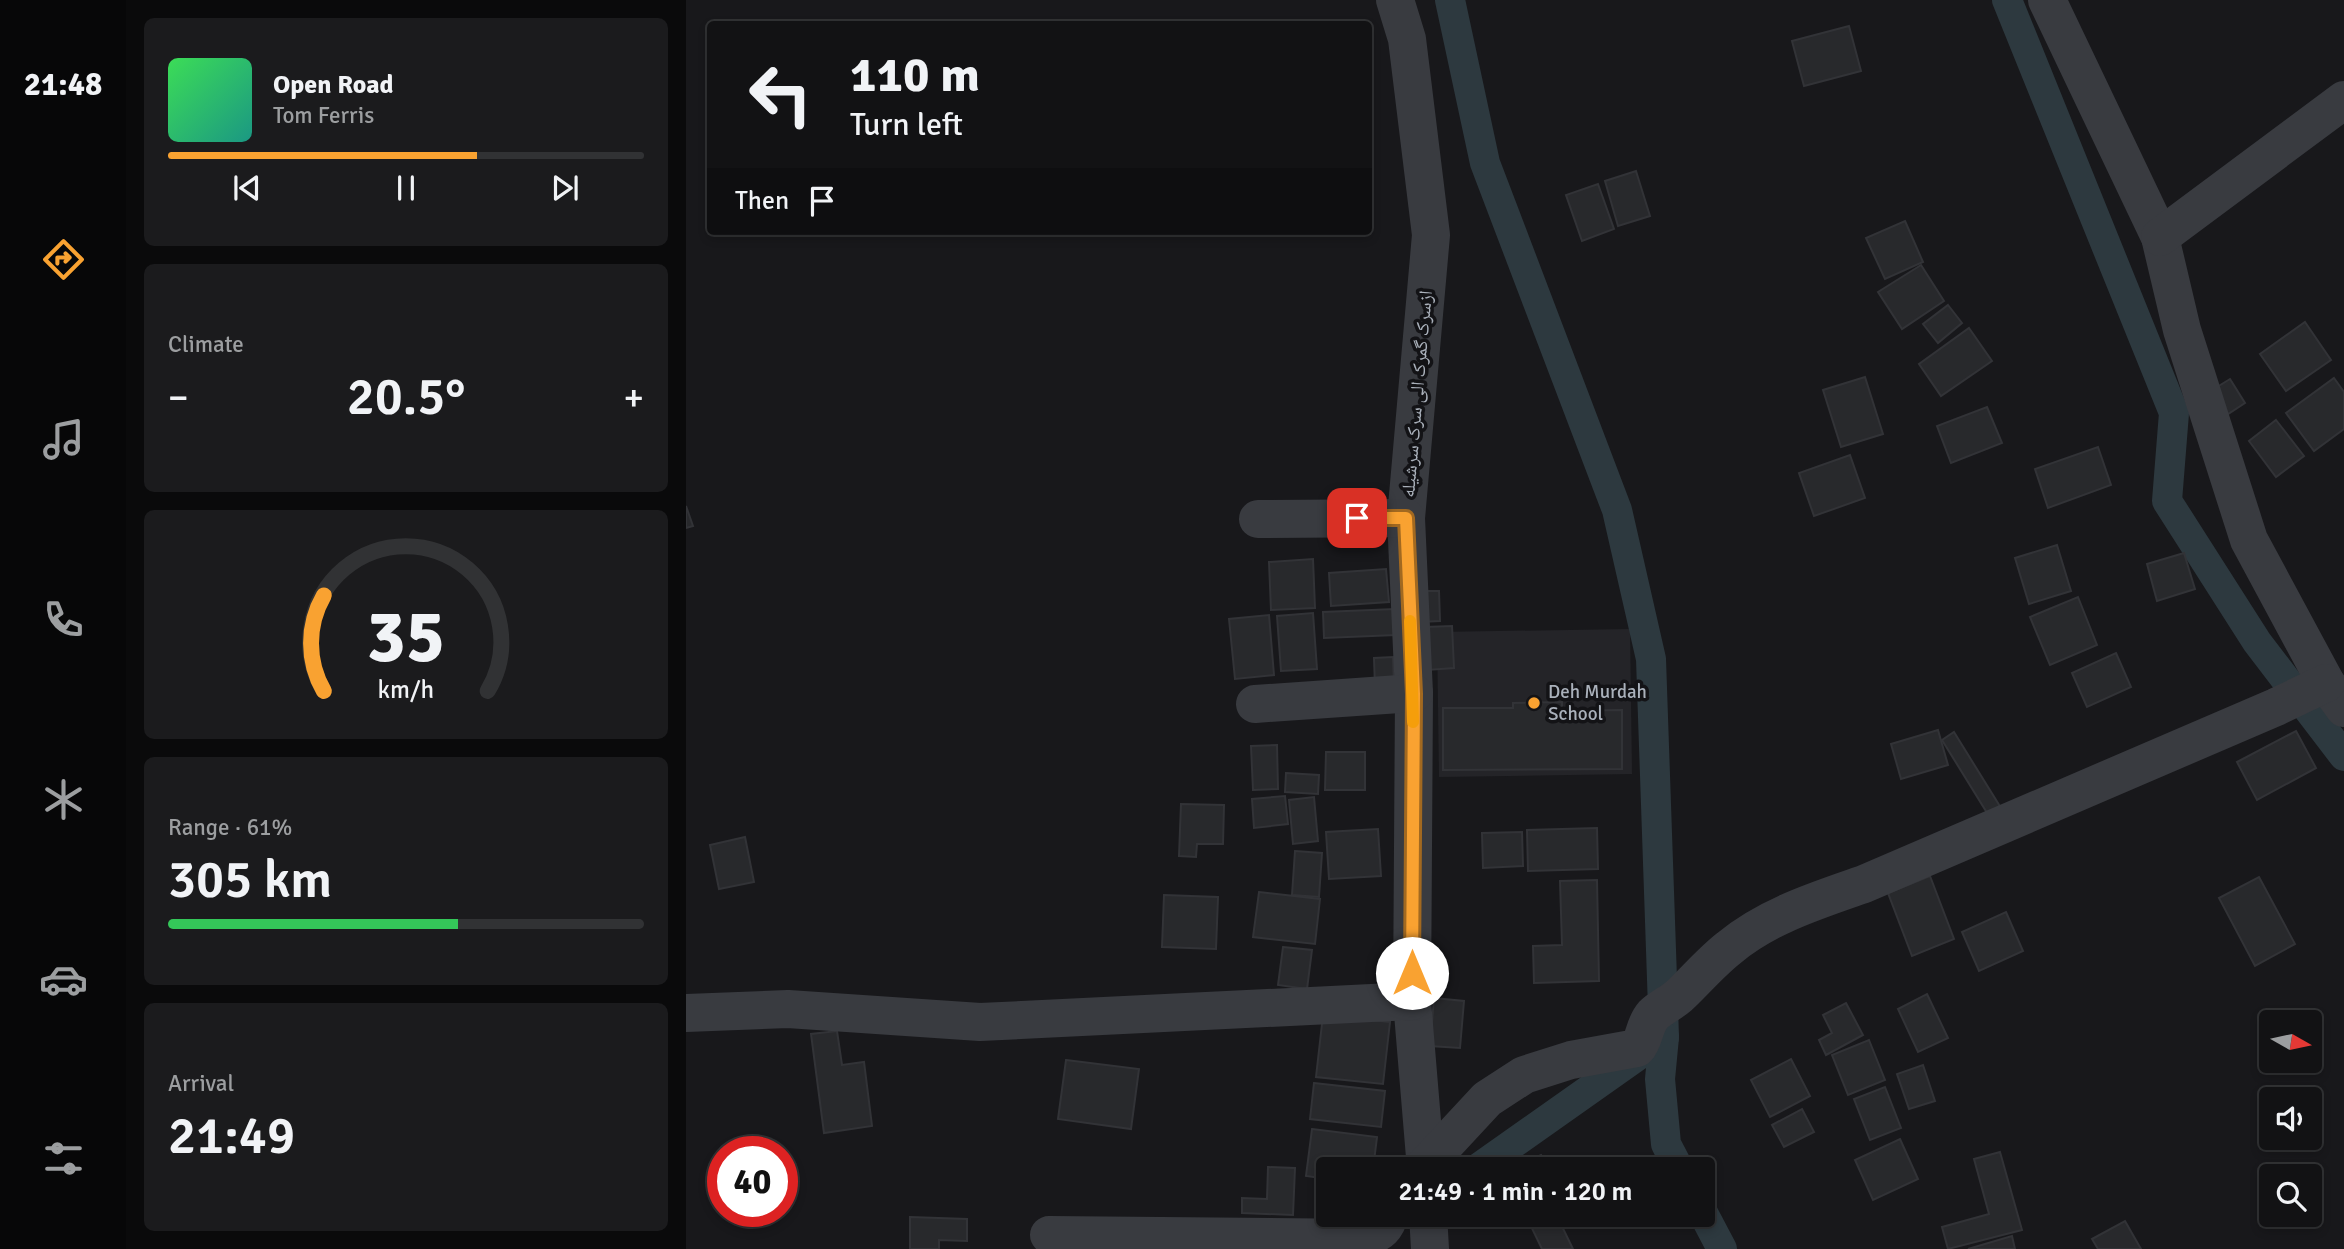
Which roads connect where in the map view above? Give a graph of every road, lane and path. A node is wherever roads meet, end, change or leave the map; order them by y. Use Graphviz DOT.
graph roads {
  1 [pos="1395,0"];
  2 [pos="2047,0"];
  3 [pos="2344,100"];
  4 [pos="2160,237"];
  5 [pos="1406,518"];
  6 [pos="1258,519"];
  7 [pos="1414,694"];
  8 [pos="2335,696"];
  9 [pos="1255,704"];
  10 [pos="1412,1001"];
  11 [pos="686,1013"];
  12 [pos="1424,1157"];
  13 [pos="1434,1157"];
  14 [pos="1386,1227"];
  15 [pos="1429,1227"];
  16 [pos="1049,1235"];
  17 [pos="1430,1249"];
  1 -- 5 [label="street, ازسرک گمرک الی سرک سرشیله"];
  2 -- 4 [label="street"];
  3 -- 4 [label="street"];
  4 -- 8 [label="street"];
  5 -- 6 [label="street"];
  5 -- 7 [label="street, ازسرک گمرک الی سرک سرشیله"];
  7 -- 9 [label="street"];
  7 -- 10 [label="street, ازسرک گمرک الی سرک سرشیله"];
  8 -- 13 [label="street"];
  10 -- 11 [label="street"];
  10 -- 12 [label="street, ازسرک گمرک الی سرک سرشیله"];
  14 -- 16 [label="street"];
  15 -- 17 [label="street"];
}
